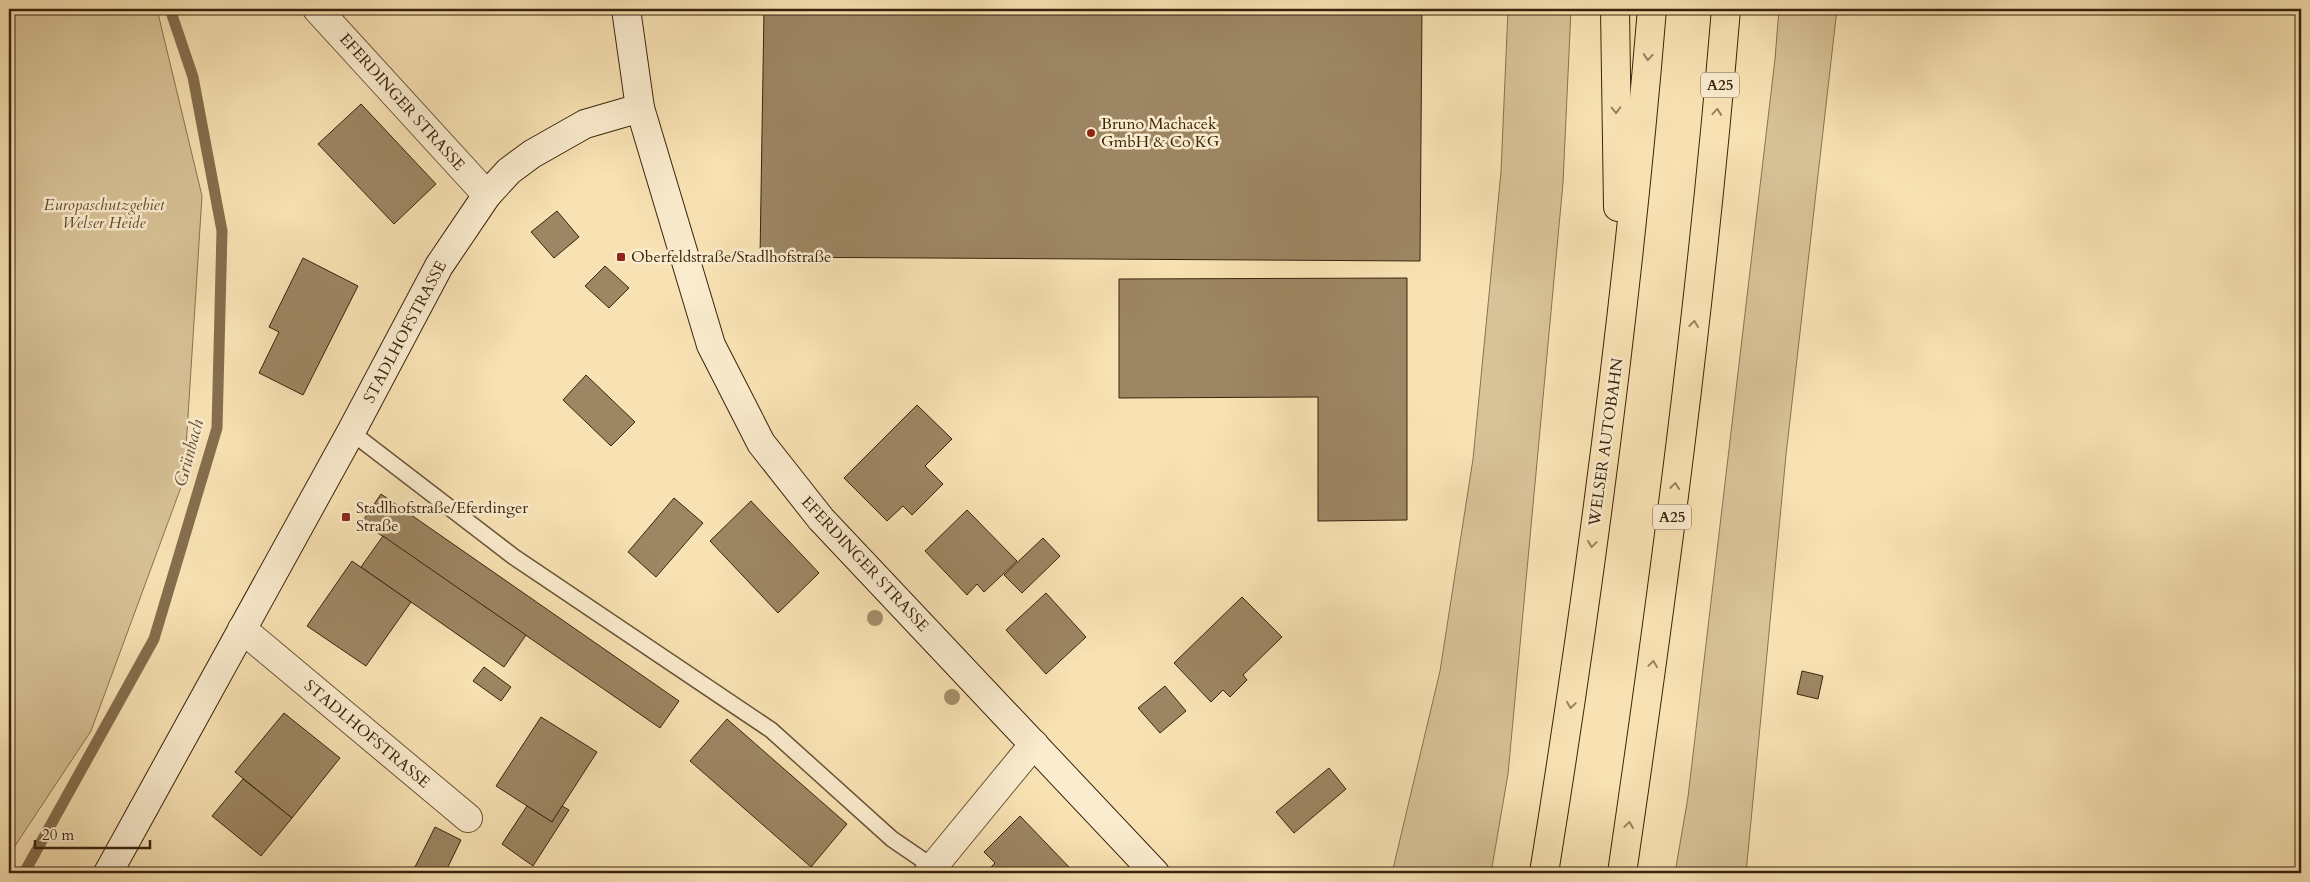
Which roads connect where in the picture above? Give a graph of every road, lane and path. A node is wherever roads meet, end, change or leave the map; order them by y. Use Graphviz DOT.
graph roads {
  1 [pos="317,9"];
  2 [pos="626,9"];
  3 [pos="1615,9"];
  4 [pos="1652,9"];
  5 [pos="1726,9"];
  6 [pos="640,108"];
  7 [pos="487,195"];
  8 [pos="1619,339"];
  9 [pos="352,432"];
  10 [pos="242,629"];
  11 [pos="1034,744"];
  12 [pos="468,818"];
  13 [pos="930,870"];
  14 [pos="108,873"];
  15 [pos="1155,873"];
  16 [pos="1544,873"];
  17 [pos="1622,873"];
  1 -- 7 [label="street, EFERDINGER STRASSE"];
  2 -- 6 [label="street, EFERDINGER STRASSE"];
  3 -- 8 [label="highway, one-way"];
  4 -- 8 [label="highway, WELSER AUTOBAHN, one-way"];
  17 -- 5 [label="highway, A25, one-way"];
  6 -- 7 [label="street, STADLHOFSTRASSE"];
  6 -- 11 [label="street, EFERDINGER STRASSE"];
  7 -- 9 [label="street, STADLHOFSTRASSE"];
  8 -- 16 [label="highway, WELSER AUTOBAHN, one-way"];
  9 -- 10 [label="street, STADLHOFSTRASSE"];
  9 -- 13 [label="lane"];
  10 -- 12 [label="street, STADLHOFSTRASSE"];
  10 -- 14 [label="street, STADLHOFSTRASSE"];
  11 -- 13 [label="street"];
  11 -- 15 [label="street, EFERDINGER STRASSE"];
}
